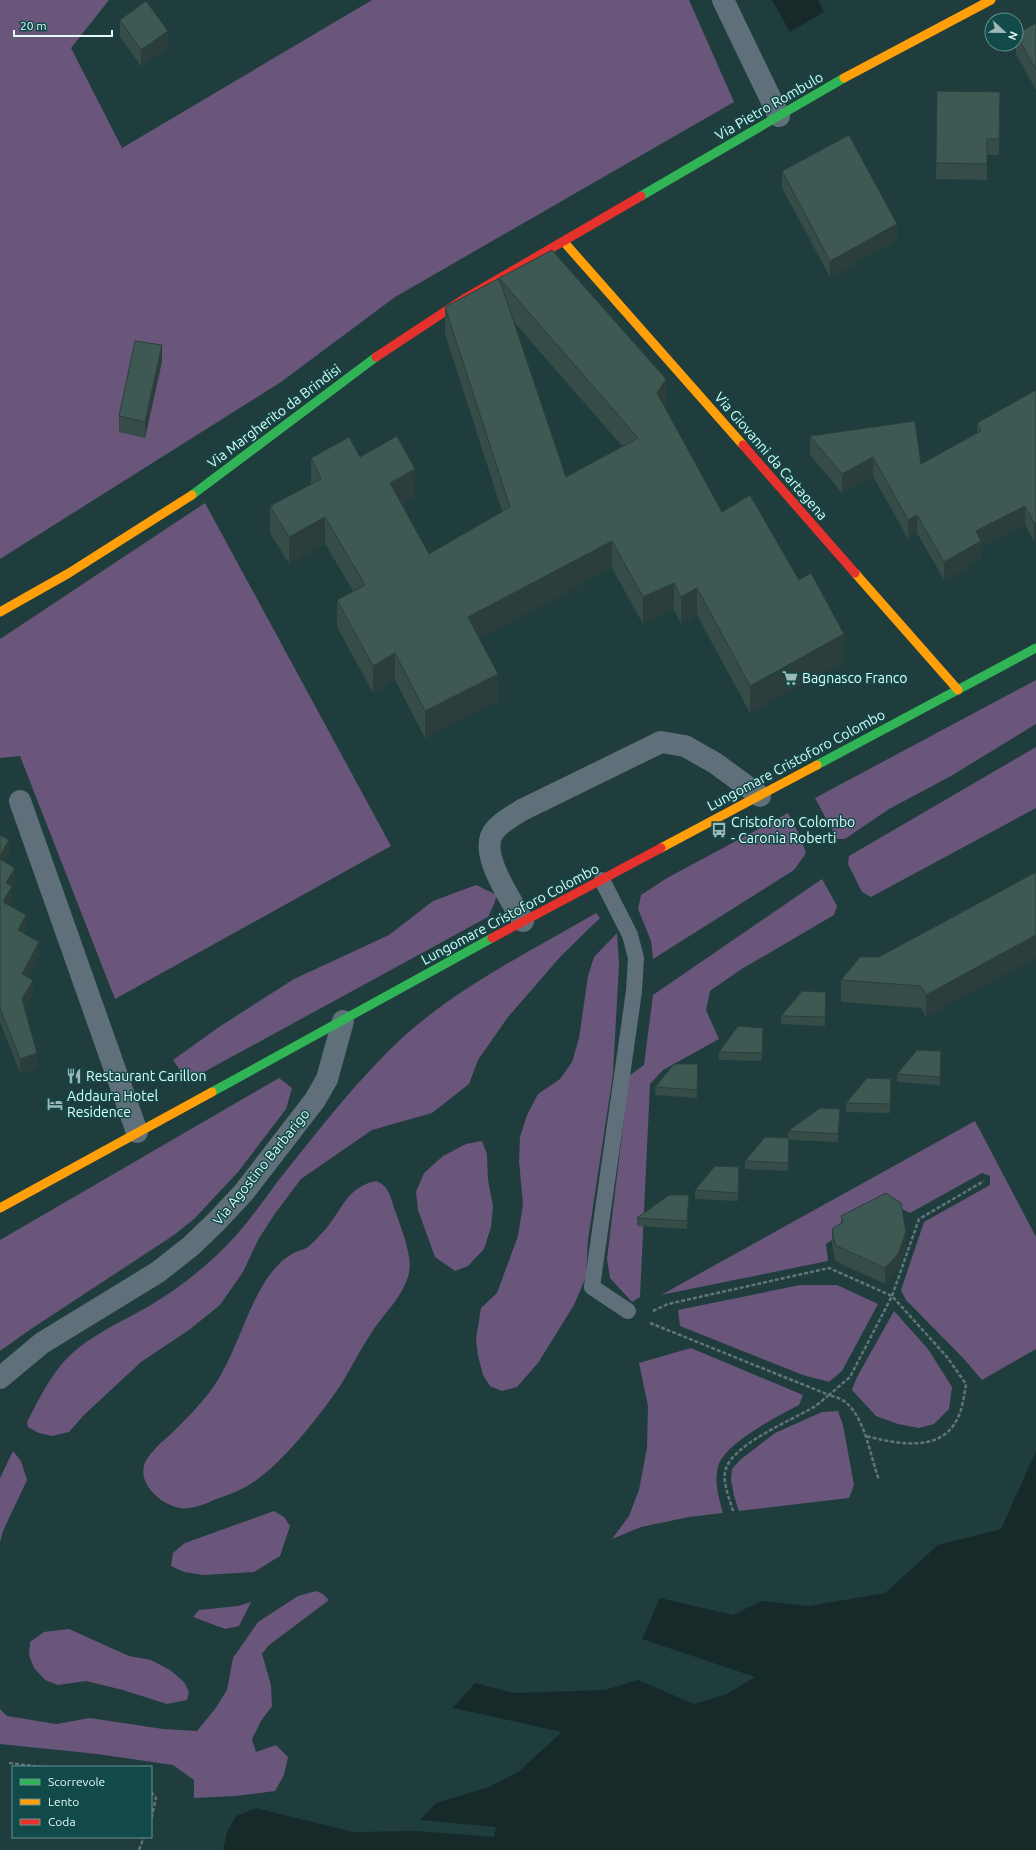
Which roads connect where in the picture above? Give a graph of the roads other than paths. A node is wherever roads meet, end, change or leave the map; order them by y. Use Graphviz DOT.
graph roads {
  1 [pos="723,0"];
  2 [pos="991,0"];
  3 [pos="779,116"];
  4 [pos="564,242"];
  5 [pos="0,612"];
  6 [pos="1036,648"];
  7 [pos="958,690"];
  8 [pos="760,796"];
  9 [pos="20,801"];
  10 [pos="602,880"];
  11 [pos="523,922"];
  12 [pos="343,1021"];
  13 [pos="137,1132"];
  14 [pos="0,1208"];
  15 [pos="628,1311"];
  16 [pos="0,1378"];
  1 -- 3 [label="street"];
  2 -- 3 [label="street, Via Pietro Rombulo"];
  3 -- 4 [label="street, Via Pietro Rombulo"];
  4 -- 5 [label="street, Via Margherito da Brindisi"];
  4 -- 7 [label="street, Via Giovanni da Cartagena"];
  6 -- 7 [label="street, Lungomare Cristoforo Colombo"];
  7 -- 8 [label="street, Lungomare Cristoforo Colombo"];
  8 -- 10 [label="street, Lungomare Cristoforo Colombo"];
  8 -- 11 [label="street"];
  9 -- 13 [label="street"];
  10 -- 11 [label="street, Lungomare Cristoforo Colombo"];
  10 -- 15 [label="lane"];
  11 -- 12 [label="street, Lungomare Cristoforo Colombo"];
  12 -- 13 [label="street, Lungomare Cristoforo Colombo"];
  12 -- 16 [label="street, Via Agostino Barbarigo"];
  13 -- 14 [label="street, Lungomare Cristoforo Colombo"];
}
